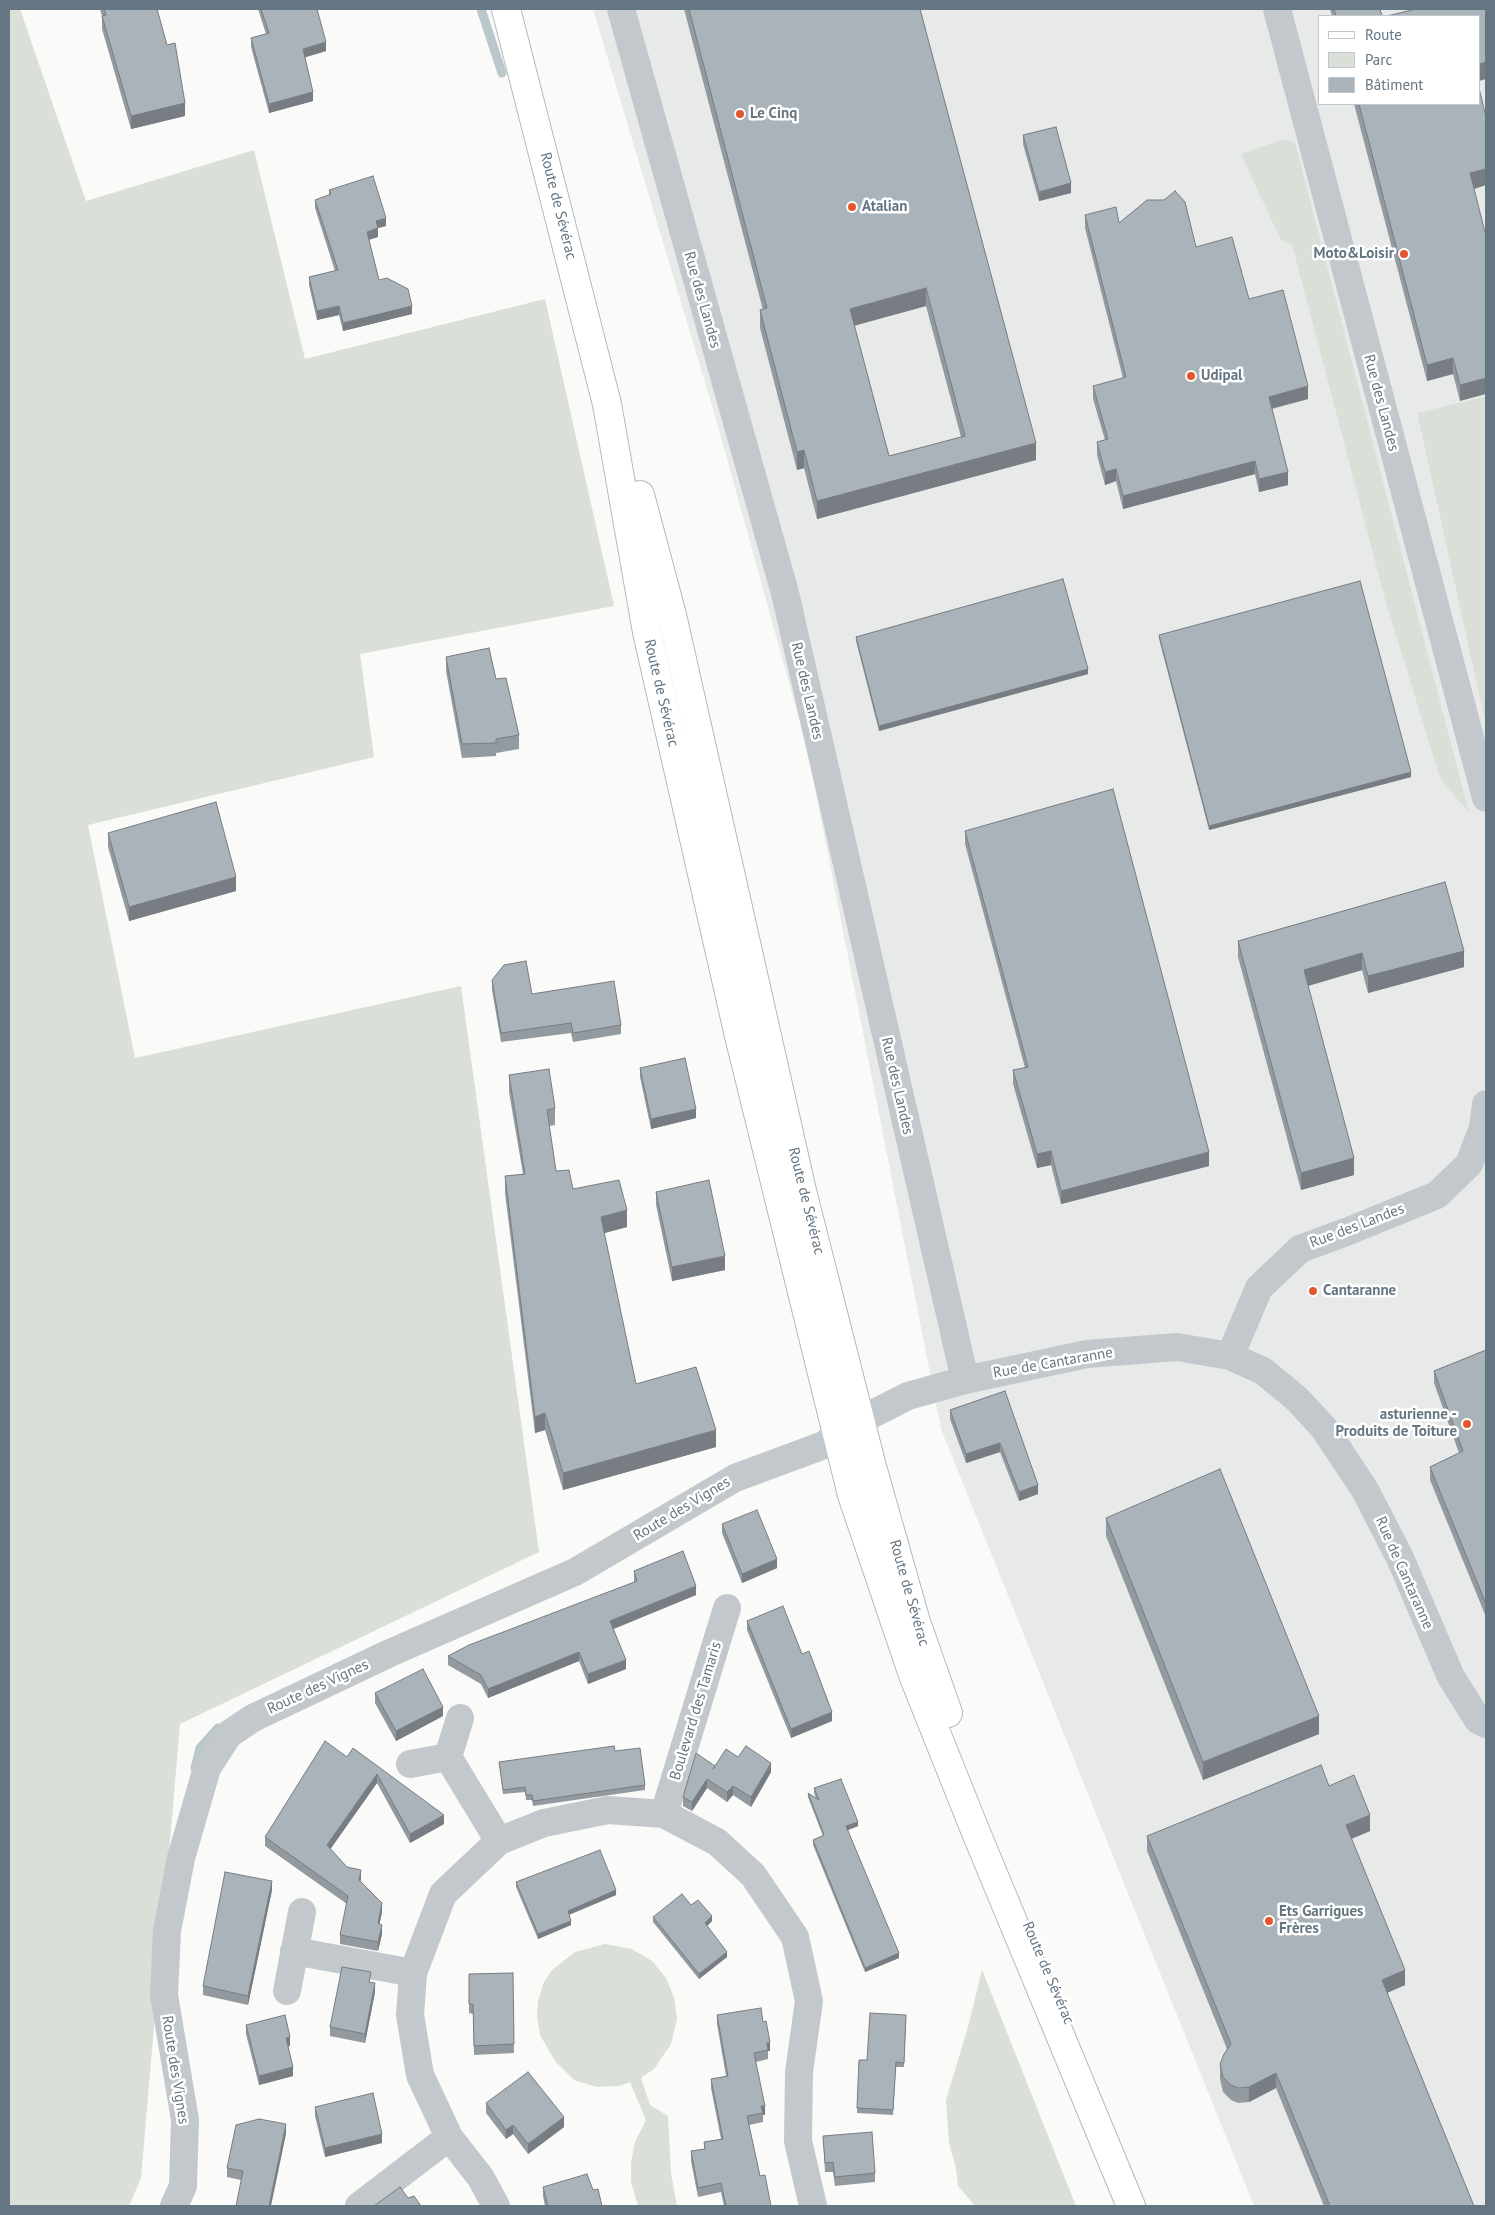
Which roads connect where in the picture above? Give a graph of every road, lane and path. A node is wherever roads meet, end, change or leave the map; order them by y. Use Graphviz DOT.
graph roads {
  1 [pos="506,9"];
  2 [pos="620,9"];
  3 [pos="1277,9"];
  4 [pos="607,404"];
  5 [pos="670,682"];
  6 [pos="1486,798"];
  7 [pos="749,955"];
  8 [pos="1486,1104"];
  9 [pos="1230,1356"];
  10 [pos="965,1380"];
  11 [pos="848,1428"];
  12 [pos="727,1608"];
  13 [pos="460,1718"];
  14 [pos="1486,1724"];
  15 [pos="448,1757"];
  16 [pos="410,1764"];
  17 [pos="664,1814"];
  18 [pos="500,1841"];
  19 [pos="302,1912"];
  20 [pos="294,1950"];
  21 [pos="413,1973"];
  22 [pos="287,1992"];
  23 [pos="450,2137"];
  24 [pos="174,2206"];
  25 [pos="359,2206"];
  26 [pos="496,2206"];
  27 [pos="813,2206"];
  28 [pos="1131,2206"];
  29 [pos="1145,2206"];
  1 -- 4 [label="main road, Route de Sévérac"];
  2 -- 10 [label="street, Rue des Landes"];
  3 -- 6 [label="street, Rue des Landes"];
  4 -- 7 [label="main road, Route de Sévérac"];
  4 -- 11 [label="main road, Route de Sévérac"];
  5 -- 7 [label="main road, Route de Sévérac"];
  7 -- 11 [label="main road, Route de Sévérac"];
  8 -- 9 [label="street, Rue des Landes"];
  9 -- 10 [label="street, Rue de Cantaranne"];
  9 -- 14 [label="street, Rue de Cantaranne"];
  10 -- 11 [label="street, Rue de Cantaranne"];
  11 -- 24 [label="street, Route des Vignes"];
  11 -- 28 [label="main road, Route de Sévérac"];
  11 -- 29 [label="main road, Route de Sévérac"];
  12 -- 17 [label="street, Boulevard des Tamaris"];
  13 -- 15 [label="street"];
  15 -- 16 [label="street"];
  15 -- 18 [label="street"];
  17 -- 18 [label="street"];
  17 -- 27 [label="street"];
  18 -- 21 [label="street"];
  19 -- 20 [label="street"];
  20 -- 21 [label="street"];
  20 -- 22 [label="street"];
  21 -- 23 [label="street"];
  23 -- 25 [label="street"];
  23 -- 26 [label="street"];
}
